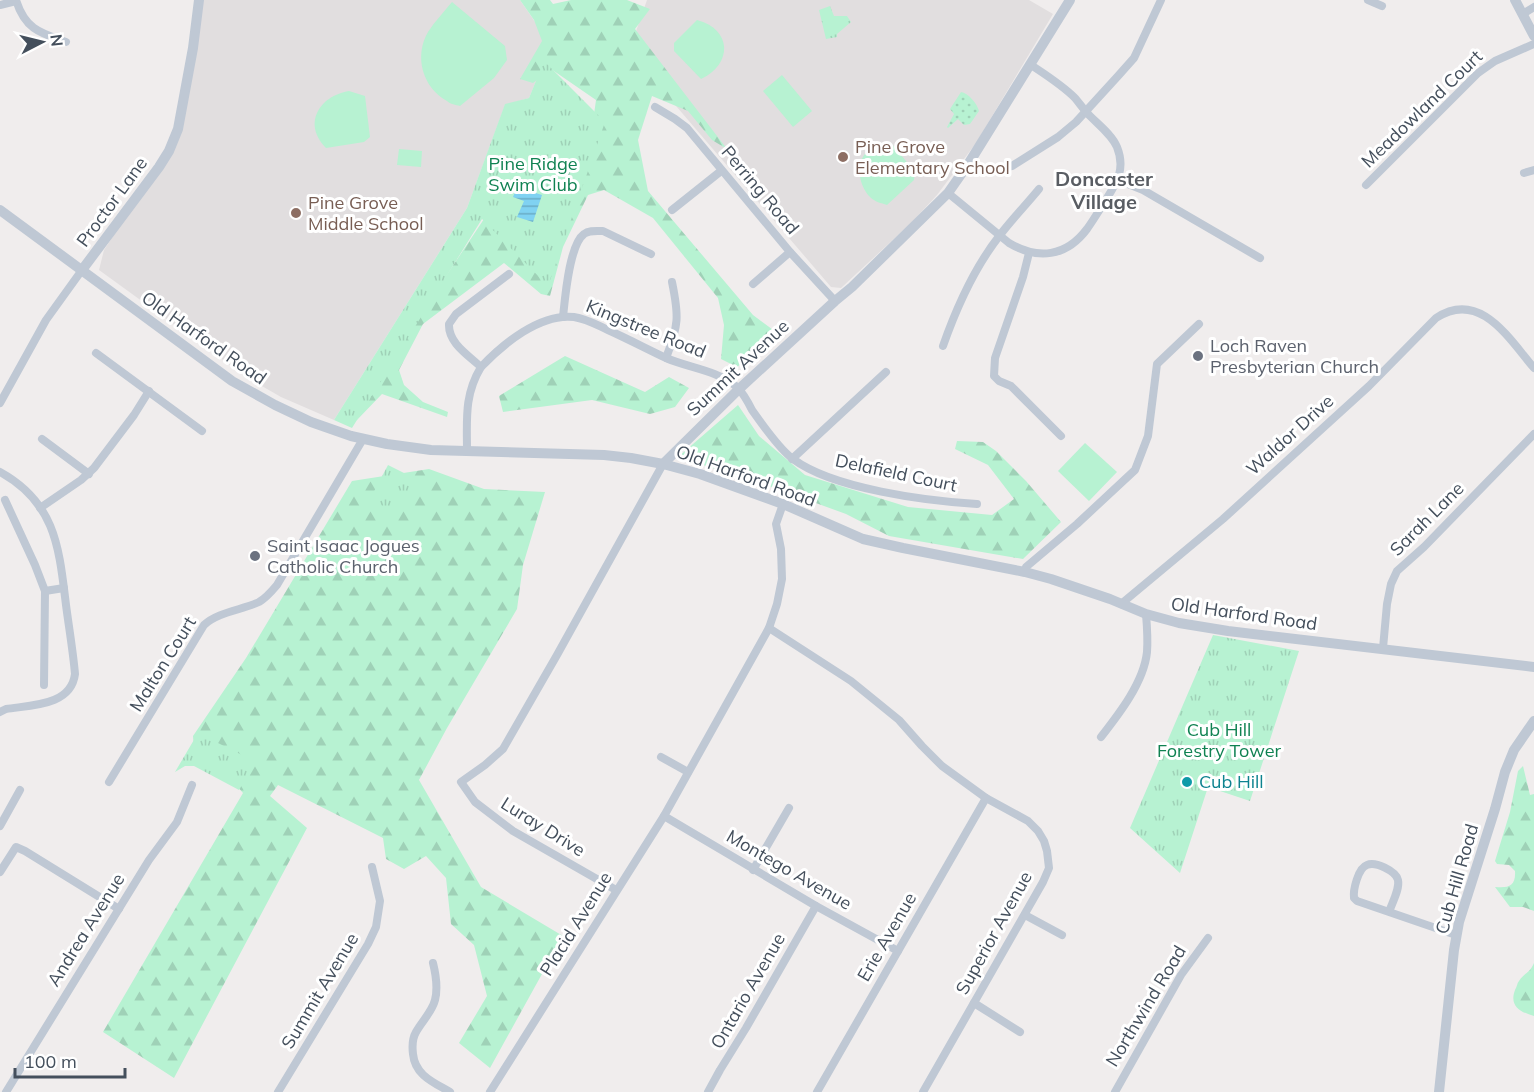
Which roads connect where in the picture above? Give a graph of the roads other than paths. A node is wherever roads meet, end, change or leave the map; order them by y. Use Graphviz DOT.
graph roads {
  1 [pos="200,0"];
  2 [pos="1070,0"];
  3 [pos="1161,0"];
  4 [pos="1368,0"];
  5 [pos="1515,0"];
  6 [pos="16,1"];
  7 [pos="0,5"];
  8 [pos="1382,6"];
  9 [pos="1534,7"];
  10 [pos="1523,14"];
  11 [pos="1534,36"];
  12 [pos="66,42"];
  13 [pos="1534,44"];
  14 [pos="1030,65"];
  15 [pos="655,107"];
  16 [pos="1085,111"];
  17 [pos="1012,166"];
  18 [pos="1534,170"];
  19 [pos="721,171"];
  20 [pos="1524,173"];
  21 [pos="1118,180"];
  22 [pos="1366,185"];
  23 [pos="1039,189"];
  24 [pos="948,193"];
  25 [pos="0,210"];
  26 [pos="672,210"];
  27 [pos="999,236"];
  28 [pos="790,252"];
  29 [pos="1029,253"];
  30 [pos="651,254"];
  31 [pos="1260,258"];
  32 [pos="82,270"];
  33 [pos="509,274"];
  34 [pos="672,282"];
  35 [pos="753,284"];
  36 [pos="835,301"];
  37 [pos="563,317"];
  38 [pos="1199,324"];
  39 [pos="943,345"];
  40 [pos="96,353"];
  41 [pos="666,358"];
  42 [pos="481,367"];
  43 [pos="1534,368"];
  44 [pos="886,372"];
  45 [pos="739,389"];
  46 [pos="149,392"];
  47 [pos="0,403"];
  48 [pos="202,431"];
  49 [pos="1534,434"];
  50 [pos="1061,436"];
  51 [pos="42,439"];
  52 [pos="363,439"];
  53 [pos="467,451"];
  54 [pos="792,459"];
  55 [pos="663,464"];
  56 [pos="0,472"];
  57 [pos="89,474"];
  58 [pos="5,500"];
  59 [pos="783,504"];
  60 [pos="977,504"];
  61 [pos="40,508"];
  62 [pos="1025,572"];
  63 [pos="64,588"];
  64 [pos="45,591"];
  65 [pos="1121,604"];
  66 [pos="1146,614"];
  67 [pos="769,628"];
  68 [pos="1383,648"];
  69 [pos="1534,667"];
  70 [pos="44,685"];
  71 [pos="0,712"];
  72 [pos="1534,721"];
  73 [pos="1101,737"];
  74 [pos="662,758"];
  75 [pos="688,772"];
  76 [pos="109,783"];
  77 [pos="461,783"];
  78 [pos="192,784"];
  79 [pos="20,790"];
  80 [pos="986,798"];
  81 [pos="789,808"];
  82 [pos="664,816"];
  83 [pos="0,826"];
  84 [pos="372,867"];
  85 [pos="753,870"];
  86 [pos="0,872"];
  87 [pos="616,890"];
  88 [pos="816,906"];
  89 [pos="119,909"];
  90 [pos="1389,912"];
  91 [pos="1025,915"];
  92 [pos="1062,935"];
  93 [pos="1456,935"];
  94 [pos="1208,938"];
  95 [pos="898,951"];
  96 [pos="433,963"];
  97 [pos="974,1003"];
  98 [pos="1020,1032"];
  99 [pos="6,1092"];
  100 [pos="278,1092"];
  101 [pos="450,1092"];
  102 [pos="490,1092"];
  103 [pos="708,1092"];
  104 [pos="817,1092"];
  105 [pos="923,1092"];
  106 [pos="1115,1092"];
  107 [pos="1439,1092"];
  1 -- 32 [label="street, Proctor Lane"];
  2 -- 14 [label="street, Summit Avenue"];
  3 -- 16 [label="street"];
  4 -- 8 [label="street"];
  5 -- 10 [label="street"];
  6 -- 7 [label="street"];
  6 -- 12 [label="street"];
  9 -- 10 [label="street"];
  10 -- 11 [label="street"];
  13 -- 22 [label="street, Meadowland Court"];
  14 -- 16 [label="street"];
  14 -- 24 [label="street, Summit Avenue"];
  15 -- 19 [label="street, Perring Road"];
  16 -- 17 [label="street"];
  16 -- 21 [label="street"];
  18 -- 20 [label="street"];
  19 -- 26 [label="street"];
  19 -- 28 [label="street, Perring Road"];
  21 -- 29 [label="street"];
  21 -- 31 [label="street"];
  23 -- 27 [label="street"];
  24 -- 27 [label="street"];
  24 -- 36 [label="street, Summit Avenue"];
  25 -- 32 [label="street, Old Harford Road"];
  27 -- 29 [label="street"];
  27 -- 39 [label="street"];
  28 -- 35 [label="street"];
  28 -- 36 [label="street, Perring Road"];
  29 -- 50 [label="street"];
  30 -- 37 [label="street"];
  32 -- 47 [label="street, Proctor Lane"];
  32 -- 52 [label="street, Old Harford Road"];
  33 -- 42 [label="street"];
  34 -- 41 [label="street"];
  36 -- 45 [label="street, Summit Avenue"];
  37 -- 41 [label="street, Kingstree Road"];
  37 -- 42 [label="street, Kingstree Road"];
  38 -- 62 [label="street"];
  40 -- 46 [label="street"];
  41 -- 45 [label="street, Kingstree Road"];
  42 -- 53 [label="street"];
  43 -- 65 [label="street, Waldor Drive"];
  44 -- 54 [label="street"];
  45 -- 54 [label="street, Delafield Court"];
  45 -- 55 [label="street, Summit Avenue"];
  46 -- 48 [label="street"];
  46 -- 57 [label="street"];
  49 -- 68 [label="street, Sarah Lane"];
  51 -- 57 [label="street"];
  52 -- 53 [label="street, Old Harford Road"];
  52 -- 76 [label="street, Malton Court"];
  53 -- 55 [label="street, Old Harford Road"];
  54 -- 60 [label="street, Delafield Court"];
  55 -- 59 [label="street, Old Harford Road"];
  55 -- 77 [label="street, Summit Avenue"];
  56 -- 61 [label="street"];
  57 -- 61 [label="street"];
  58 -- 64 [label="street"];
  59 -- 62 [label="street, Old Harford Road"];
  59 -- 67 [label="street, Placid Avenue"];
  61 -- 63 [label="street"];
  62 -- 65 [label="street, Old Harford Road"];
  63 -- 64 [label="street"];
  63 -- 71 [label="street"];
  64 -- 70 [label="street"];
  65 -- 66 [label="street, Old Harford Road"];
  66 -- 68 [label="street, Old Harford Road"];
  66 -- 73 [label="street"];
  67 -- 75 [label="street, Placid Avenue"];
  67 -- 80 [label="street, Superior Avenue"];
  68 -- 69 [label="street, Old Harford Road"];
  72 -- 93 [label="street, Cub Hill Road"];
  74 -- 75 [label="street"];
  75 -- 82 [label="street, Placid Avenue"];
  77 -- 87 [label="street, Luray Drive"];
  78 -- 89 [label="street, Andrea Avenue"];
  79 -- 83 [label="street"];
  80 -- 91 [label="street, Superior Avenue"];
  80 -- 95 [label="street, Erie Avenue"];
  81 -- 85 [label="street"];
  82 -- 85 [label="street, Montego Avenue"];
  82 -- 87 [label="street, Placid Avenue"];
  84 -- 100 [label="street, Summit Avenue"];
  85 -- 88 [label="street, Montego Avenue"];
  86 -- 89 [label="street"];
  87 -- 102 [label="street, Placid Avenue"];
  88 -- 95 [label="street, Montego Avenue"];
  88 -- 103 [label="street, Ontario Avenue"];
  89 -- 99 [label="street, Andrea Avenue"];
  90 -- 90 [label="street"];
  90 -- 93 [label="street"];
  91 -- 92 [label="street"];
  91 -- 97 [label="street, Superior Avenue"];
  93 -- 107 [label="street, Cub Hill Road"];
  94 -- 106 [label="street, Northwind Road"];
  95 -- 104 [label="street, Erie Avenue"];
  96 -- 101 [label="street"];
  97 -- 98 [label="street"];
  97 -- 105 [label="street, Superior Avenue"];
}
